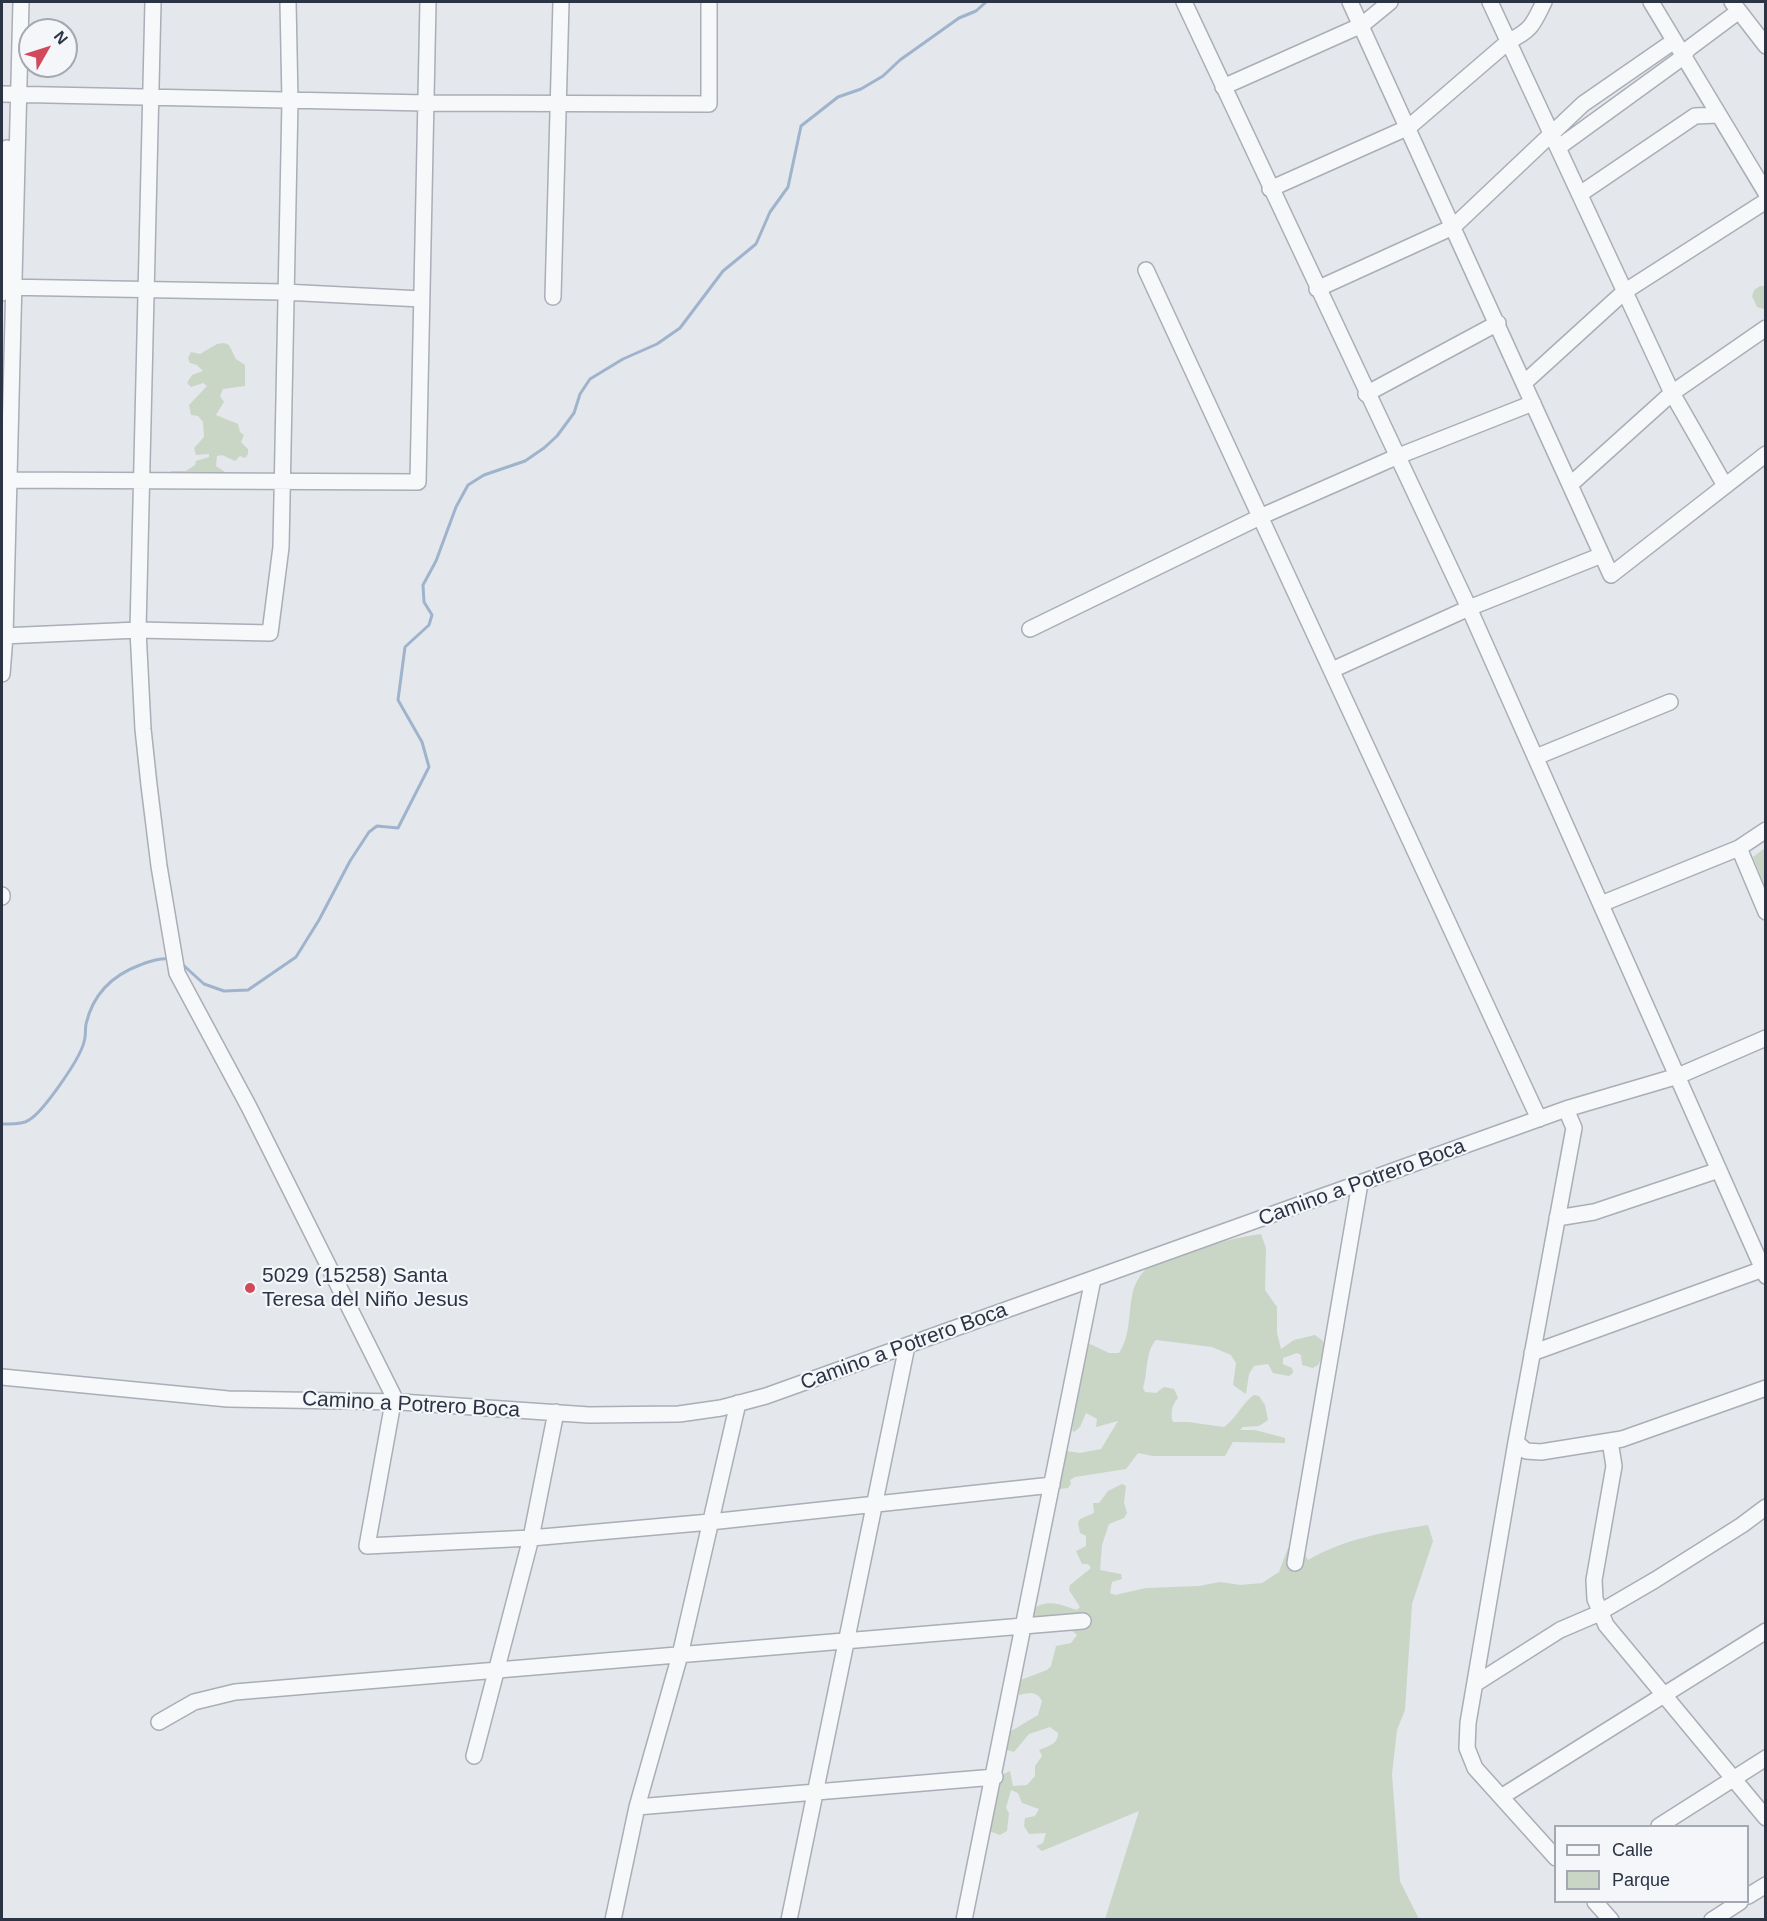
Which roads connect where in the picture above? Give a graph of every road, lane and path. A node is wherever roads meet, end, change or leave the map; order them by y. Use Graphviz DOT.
graph roads {
  1 [pos="11,2"];
  2 [pos="21,2"];
  3 [pos="153,2"];
  4 [pos="288,2"];
  5 [pos="428,2"];
  6 [pos="561,2"];
  7 [pos="709,2"];
  8 [pos="1184,2"];
  9 [pos="1350,2"];
  10 [pos="1389,2"];
  11 [pos="1490,2"];
  12 [pos="1544,2"];
  13 [pos="1650,2"];
  14 [pos="1736,6"];
  15 [pos="1362,25"];
  16 [pos="1509,41"];
  17 [pos="1674,41"];
  18 [pos="1766,46"];
  19 [pos="1683,57"];
  20 [pos="1223,87"];
  21 [pos="10,94"];
  22 [pos="151,98"];
  23 [pos="290,101"];
  24 [pos="426,103"];
  25 [pos="559,103"];
  26 [pos="1718,115"];
  27 [pos="1408,127"];
  28 [pos="1556,140"];
  29 [pos="1270,189"];
  30 [pos="1766,192"];
  31 [pos="1580,194"];
  32 [pos="1766,201"];
  33 [pos="1453,227"];
  34 [pos="1146,270"];
  35 [pos="4,289"];
  36 [pos="147,290"];
  37 [pos="1317,290"];
  38 [pos="284,292"];
  39 [pos="1624,292"];
  40 [pos="553,297"];
  41 [pos="422,299"];
  42 [pos="1498,322"];
  43 [pos="1766,328"];
  44 [pos="1524,383"];
  45 [pos="1672,393"];
  46 [pos="1366,394"];
  47 [pos="1533,403"];
  48 [pos="1766,454"];
  49 [pos="1396,457"];
  50 [pos="5,479"];
  51 [pos="142,483"];
  52 [pos="282,483"];
  53 [pos="1571,484"];
  54 [pos="1724,484"];
  55 [pos="1262,516"];
  56 [pos="1602,555"];
  57 [pos="1469,608"];
  58 [pos="1030,629"];
  59 [pos="138,630"];
  60 [pos="3,636"];
  61 [pos="1332,670"];
  62 [pos="2,674"];
  63 [pos="1670,702"];
  64 [pos="1536,757"];
  65 [pos="1766,830"];
  66 [pos="1739,848"];
  67 [pos="1601,904"];
  68 [pos="1766,912"];
  69 [pos="1766,1038"];
  70 [pos="1678,1076"];
  71 [pos="1566,1109"];
  72 [pos="1539,1119"];
  73 [pos="1719,1170"];
  74 [pos="1360,1183"];
  75 [pos="1557,1218"];
  76 [pos="1764,1272"];
  77 [pos="1093,1279"];
  78 [pos="907,1346"];
  79 [pos="1532,1353"];
  80 [pos="2,1377"];
  81 [pos="1766,1388"];
  82 [pos="394,1402"];
  83 [pos="738,1403"];
  84 [pos="556,1412"];
  85 [pos="1610,1441"];
  86 [pos="1516,1442"];
  87 [pos="1052,1485"];
  88 [pos="874,1505"];
  89 [pos="1766,1507"];
  90 [pos="710,1522"];
  91 [pos="531,1538"];
  92 [pos="1295,1563"];
  93 [pos="1600,1612"];
  94 [pos="1083,1621"];
  95 [pos="1024,1627"];
  96 [pos="1766,1631"];
  97 [pos="846,1640"];
  98 [pos="680,1655"];
  99 [pos="494,1671"];
  100 [pos="1475,1684"];
  101 [pos="1664,1695"];
  102 [pos="159,1722"];
  103 [pos="474,1756"];
  104 [pos="1766,1758"];
  105 [pos="995,1777"];
  106 [pos="1733,1779"];
  107 [pos="814,1792"];
  108 [pos="1501,1797"];
  109 [pos="638,1807"];
  110 [pos="1766,1818"];
  111 [pos="1662,1825"];
  112 [pos="1554,1856"];
  113 [pos="1766,1885"];
  114 [pos="1749,1895"];
  115 [pos="1596,1903"];
  116 [pos="1738,1903"];
  117 [pos="613,1920"];
  118 [pos="789,1920"];
  119 [pos="964,1920"];
  120 [pos="1611,1920"];
  121 [pos="1712,1920"];
  1 -- 21 [label="street"];
  2 -- 21 [label="street"];
  3 -- 22 [label="street"];
  4 -- 23 [label="street"];
  5 -- 24 [label="street"];
  6 -- 25 [label="street"];
  7 -- 25 [label="street"];
  8 -- 20 [label="street"];
  9 -- 15 [label="street"];
  10 -- 15 [label="street"];
  11 -- 16 [label="street"];
  12 -- 16 [label="street"];
  13 -- 17 [label="street"];
  14 -- 18 [label="street"];
  14 -- 19 [label="street"];
  15 -- 20 [label="street"];
  15 -- 27 [label="street"];
  16 -- 27 [label="street"];
  16 -- 28 [label="street"];
  17 -- 19 [label="street"];
  17 -- 28 [label="street"];
  19 -- 26 [label="street"];
  19 -- 28 [label="street"];
  20 -- 29 [label="street"];
  21 -- 22 [label="street"];
  21 -- 35 [label="street"];
  22 -- 23 [label="street"];
  22 -- 36 [label="street"];
  23 -- 24 [label="street"];
  23 -- 38 [label="street"];
  24 -- 25 [label="street"];
  24 -- 41 [label="street"];
  25 -- 40 [label="street"];
  26 -- 30 [label="street"];
  26 -- 31 [label="street"];
  27 -- 29 [label="street"];
  27 -- 33 [label="street"];
  28 -- 31 [label="street"];
  28 -- 33 [label="street"];
  29 -- 37 [label="street"];
  31 -- 39 [label="street"];
  32 -- 39 [label="street"];
  33 -- 37 [label="street"];
  33 -- 42 [label="street"];
  34 -- 55 [label="street"];
  35 -- 36 [label="street"];
  35 -- 50 [label="street"];
  36 -- 38 [label="street"];
  36 -- 51 [label="street"];
  37 -- 46 [label="street"];
  38 -- 41 [label="street"];
  38 -- 52 [label="street"];
  39 -- 44 [label="street"];
  39 -- 45 [label="street"];
  41 -- 52 [label="street"];
  42 -- 44 [label="street"];
  42 -- 46 [label="street"];
  43 -- 45 [label="street"];
  44 -- 47 [label="street"];
  45 -- 53 [label="street"];
  45 -- 54 [label="street"];
  46 -- 49 [label="street"];
  47 -- 49 [label="street"];
  47 -- 53 [label="street"];
  48 -- 54 [label="street"];
  49 -- 55 [label="street"];
  49 -- 57 [label="street"];
  50 -- 51 [label="street"];
  50 -- 60 [label="street"];
  51 -- 52 [label="street"];
  51 -- 59 [label="street"];
  52 -- 59 [label="street"];
  53 -- 56 [label="street"];
  54 -- 56 [label="street"];
  55 -- 58 [label="street"];
  55 -- 61 [label="street"];
  56 -- 57 [label="street"];
  57 -- 61 [label="street"];
  57 -- 64 [label="street"];
  59 -- 60 [label="street"];
  59 -- 82 [label="street"];
  60 -- 62 [label="street"];
  61 -- 72 [label="street"];
  63 -- 64 [label="street"];
  64 -- 67 [label="street"];
  65 -- 66 [label="street"];
  66 -- 67 [label="street"];
  66 -- 68 [label="street"];
  67 -- 70 [label="street"];
  69 -- 70 [label="street, Camino a Potrero Boca"];
  70 -- 71 [label="street, Camino a Potrero Boca"];
  70 -- 73 [label="street"];
  71 -- 72 [label="street, Camino a Potrero Boca"];
  71 -- 75 [label="street"];
  72 -- 74 [label="street, Camino a Potrero Boca"];
  73 -- 75 [label="street"];
  73 -- 76 [label="street"];
  74 -- 77 [label="street, Camino a Potrero Boca"];
  74 -- 92 [label="street"];
  75 -- 79 [label="street"];
  76 -- 79 [label="street"];
  77 -- 78 [label="street, Camino a Potrero Boca"];
  77 -- 87 [label="street"];
  78 -- 83 [label="street, Camino a Potrero Boca"];
  78 -- 88 [label="street"];
  79 -- 86 [label="street"];
  80 -- 82 [label="street, Camino a Potrero Boca"];
  81 -- 85 [label="street"];
  82 -- 84 [label="street, Camino a Potrero Boca"];
  82 -- 91 [label="street"];
  83 -- 84 [label="street, Camino a Potrero Boca"];
  83 -- 90 [label="street"];
  84 -- 91 [label="street"];
  85 -- 86 [label="street"];
  85 -- 93 [label="street"];
  86 -- 100 [label="street"];
  87 -- 88 [label="street"];
  87 -- 95 [label="street"];
  88 -- 90 [label="street"];
  88 -- 97 [label="street"];
  89 -- 93 [label="street"];
  90 -- 91 [label="street"];
  90 -- 98 [label="street"];
  91 -- 99 [label="street"];
  93 -- 100 [label="street"];
  93 -- 101 [label="street"];
  94 -- 95 [label="street"];
  95 -- 97 [label="street"];
  95 -- 105 [label="street"];
  96 -- 101 [label="street"];
  97 -- 98 [label="street"];
  97 -- 107 [label="street"];
  98 -- 99 [label="street"];
  98 -- 109 [label="street"];
  99 -- 102 [label="street"];
  99 -- 103 [label="street"];
  100 -- 108 [label="street"];
  101 -- 106 [label="street"];
  101 -- 108 [label="street"];
  104 -- 106 [label="street"];
  105 -- 107 [label="street"];
  105 -- 119 [label="street"];
  106 -- 110 [label="street"];
  106 -- 111 [label="street"];
  107 -- 109 [label="street"];
  107 -- 118 [label="street"];
  108 -- 112 [label="street"];
  109 -- 117 [label="street"];
  113 -- 114 [label="street"];
  115 -- 120 [label="street"];
  116 -- 121 [label="street"];
}
